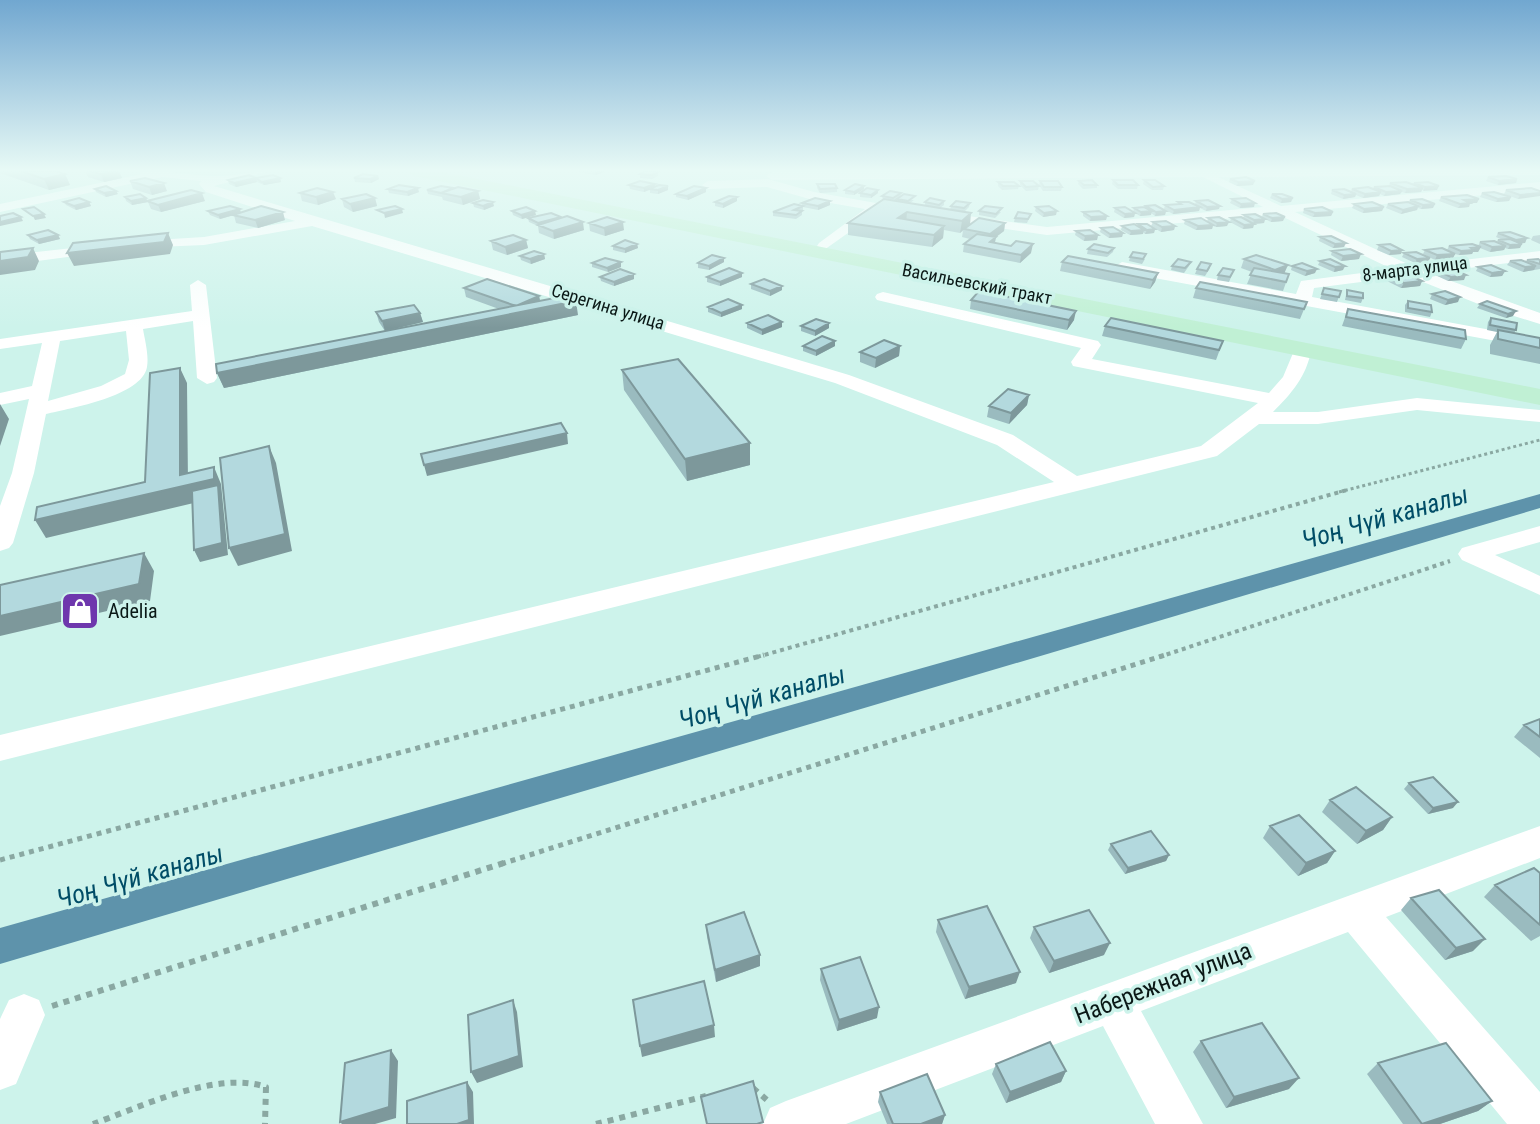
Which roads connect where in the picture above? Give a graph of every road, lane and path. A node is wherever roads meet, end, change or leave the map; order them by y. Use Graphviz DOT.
graph roads {
  1 [pos="301,223"];
  2 [pos="323,223"];
  3 [pos="674,223"];
  4 [pos="709,223"];
  5 [pos="854,223"];
  6 [pos="993,223"];
  7 [pos="1131,223"];
  8 [pos="1310,223"];
  9 [pos="824,246"];
  10 [pos="1540,255"];
  11 [pos="0,261"];
  12 [pos="1109,264"];
  13 [pos="1408,269"];
  14 [pos="198,285"];
  15 [pos="883,297"];
  16 [pos="1303,300"];
  17 [pos="202,315"];
  18 [pos="1540,319"];
  19 [pos="134,326"];
  20 [pos="52,338"];
  21 [pos="0,344"];
  22 [pos="1540,344"];
  23 [pos="1302,350"];
  24 [pos="207,378"];
  25 [pos="1540,387"];
  26 [pos="1540,397"];
  27 [pos="0,399"];
  28 [pos="40,400"];
  29 [pos="1263,409"];
  30 [pos="1540,416"];
  31 [pos="1540,440"];
  32 [pos="1074,484"];
  33 [pos="1540,534"];
  34 [pos="1,537"];
  35 [pos="1471,554"];
  36 [pos="1540,586"];
  37 [pos="0,748"];
  38 [pos="1540,842"];
  39 [pos="0,860"];
  40 [pos="1355,911"];
  41 [pos="1113,1002"];
  42 [pos="24,1015"];
  43 [pos="0,1068"];
  44 [pos="749,1085"];
  45 [pos="719,1092"];
  46 [pos="1535,1114"];
  47 [pos="93,1124"];
  48 [pos="265,1124"];
  49 [pos="596,1124"];
  50 [pos="786,1124"];
  51 [pos="1180,1124"];
  1 -- 11 [label="street"];
  2 -- 32 [label="street, Серегина улица"];
  3 -- 23 [label="main road, Васильевский тракт"];
  4 -- 9 [label="main road, Васильевский тракт"];
  5 -- 9 [label="street"];
  6 -- 7 [label="street"];
  8 -- 13 [label="street"];
  9 -- 25 [label="main road, Васильевский тракт"];
  10 -- 13 [label="street, 8-марта улица"];
  12 -- 16 [label="street"];
  13 -- 16 [label="street, 8-марта улица"];
  13 -- 18 [label="street"];
  14 -- 17 [label="street"];
  15 -- 29 [label="street"];
  16 -- 22 [label="street"];
  17 -- 19 [label="street"];
  17 -- 24 [label="street"];
  19 -- 20 [label="street"];
  19 -- 28 [label="street"];
  20 -- 21 [label="street"];
  20 -- 28 [label="street"];
  23 -- 26 [label="main road, Васильевский тракт"];
  23 -- 29 [label="street"];
  27 -- 28 [label="street"];
  28 -- 34 [label="street"];
  29 -- 30 [label="street"];
  29 -- 32 [label="street"];
  31 -- 39 [label="path"];
  32 -- 37 [label="street"];
  33 -- 35 [label="street"];
  35 -- 36 [label="street"];
  35 -- 42 [label="path"];
  38 -- 40 [label="street, Набережная улица"];
  40 -- 41 [label="street, Набережная улица"];
  40 -- 46 [label="street"];
  41 -- 50 [label="street, Набережная улица"];
  41 -- 51 [label="street"];
  42 -- 43 [label="street"];
  44 -- 50 [label="path"];
  45 -- 49 [label="path"];
  47 -- 48 [label="path"];
}
